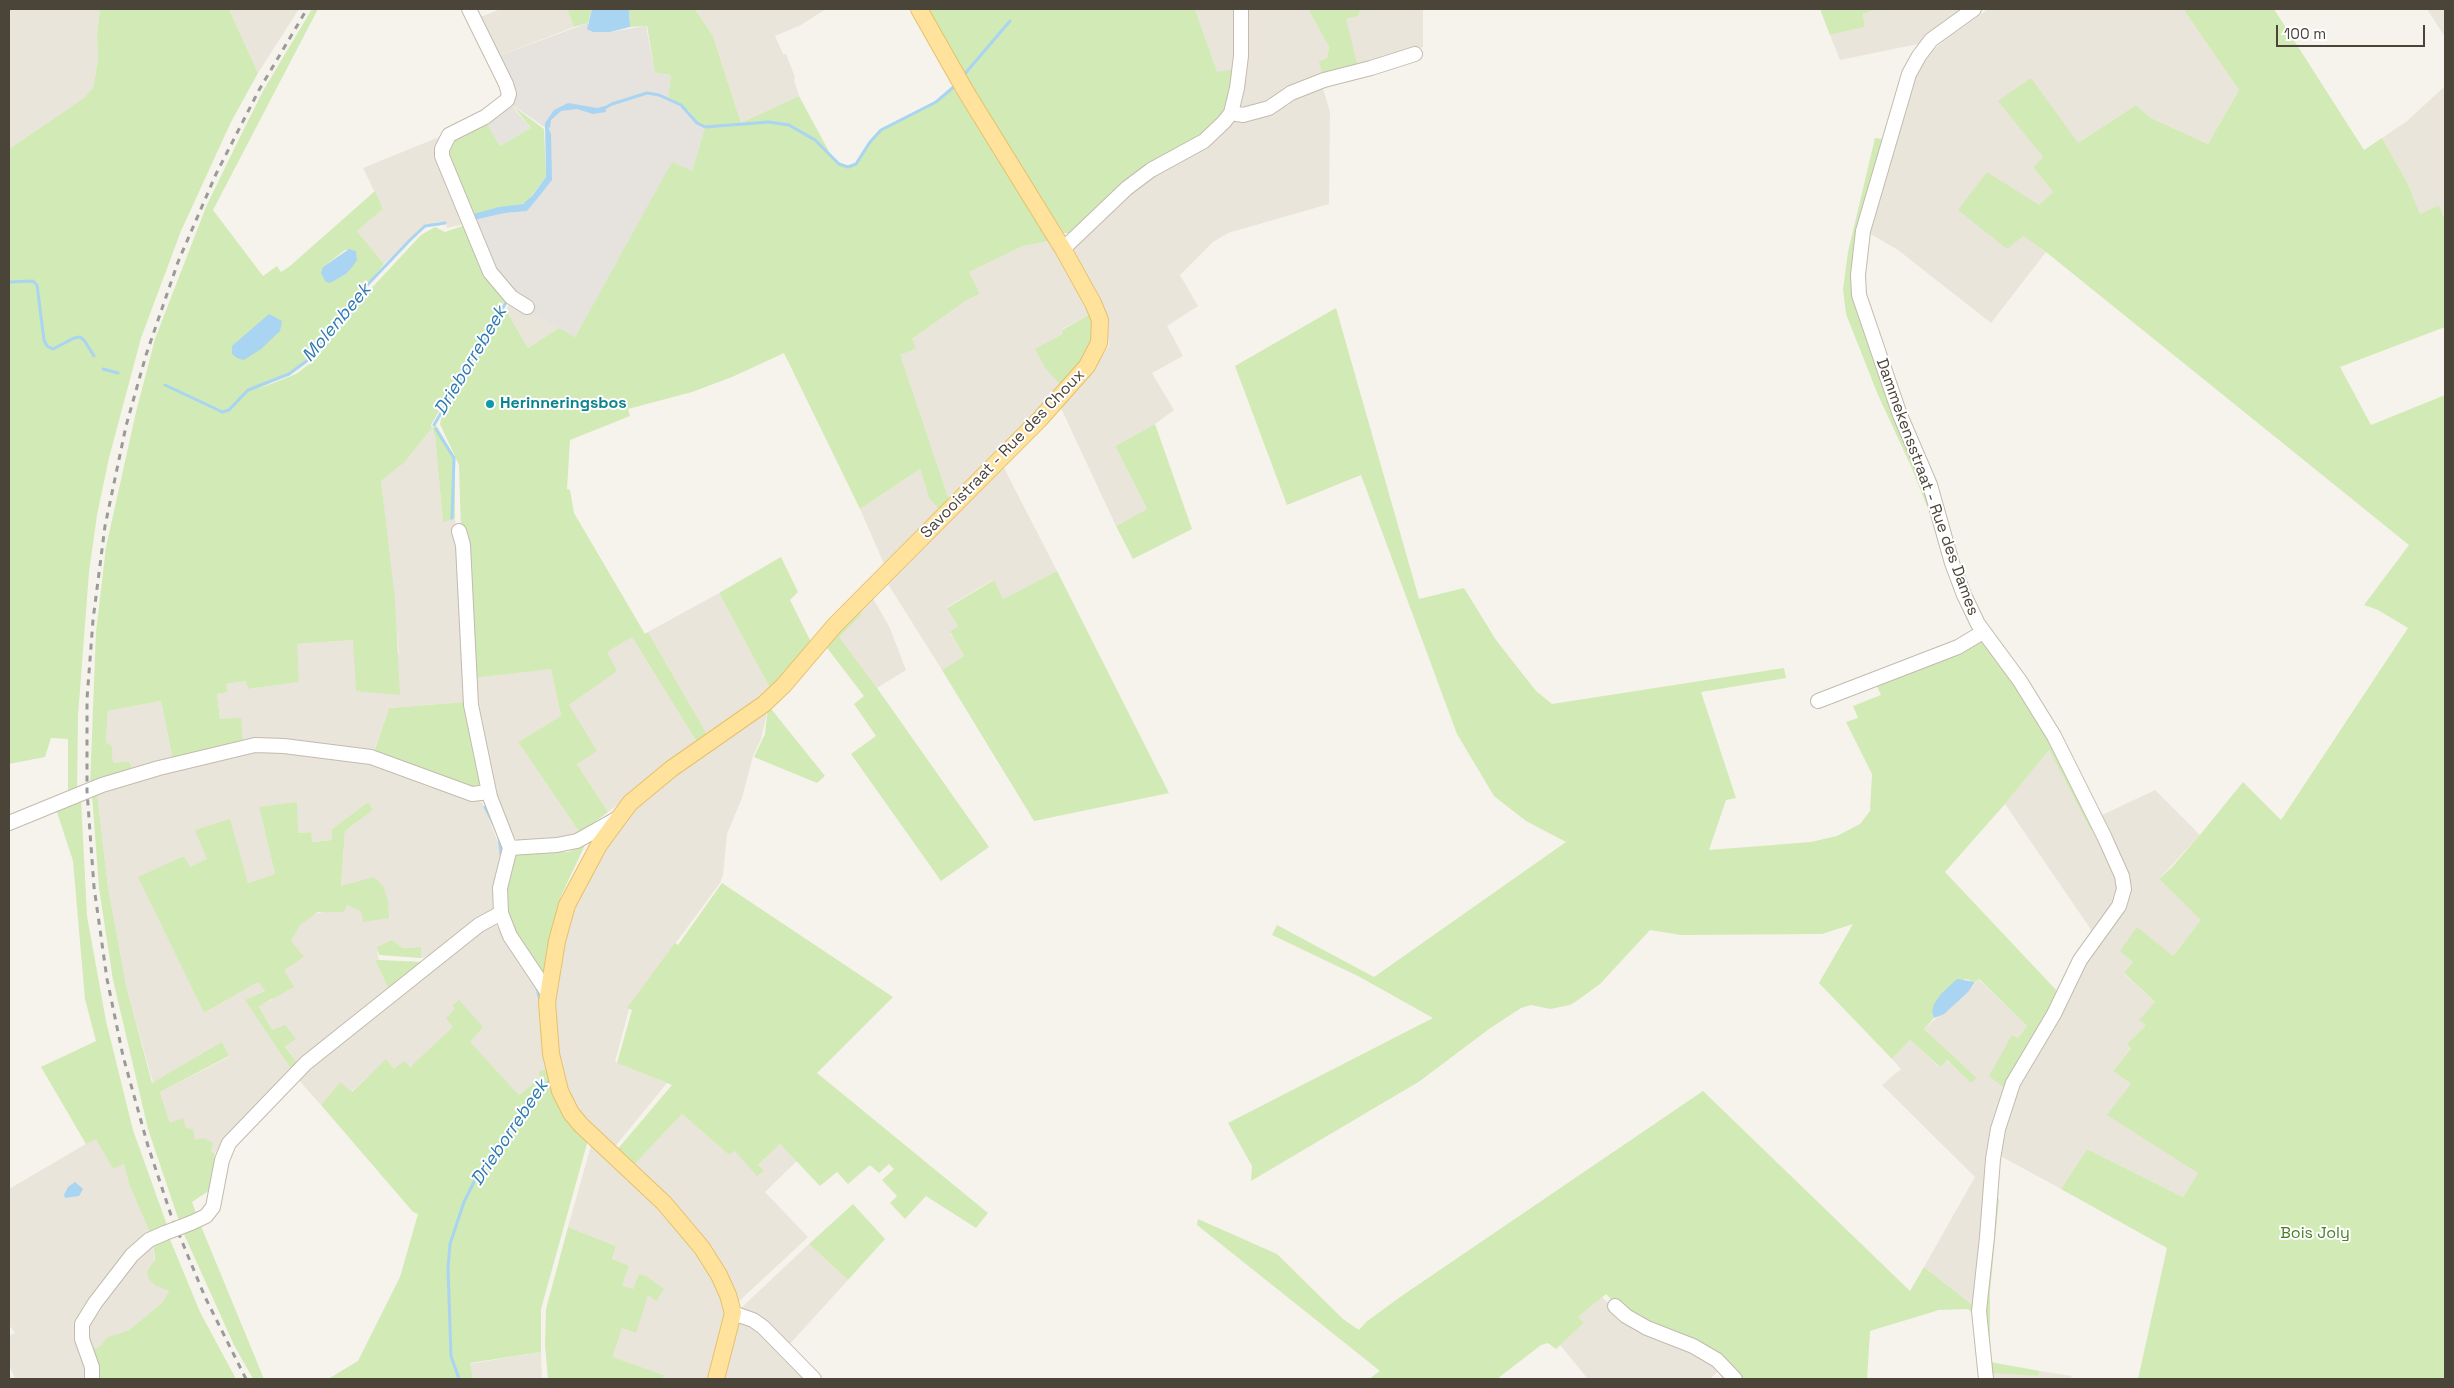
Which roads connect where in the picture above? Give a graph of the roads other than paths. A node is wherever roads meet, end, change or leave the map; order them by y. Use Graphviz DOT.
graph roads {
  1 [pos="469,9"];
  2 [pos="919,9"];
  3 [pos="1241,9"];
  4 [pos="1974,9"];
  5 [pos="1415,54"];
  6 [pos="1230,113"];
  7 [pos="1063,249"];
  8 [pos="527,307"];
  9 [pos="459,531"];
  10 [pos="1983,632"];
  11 [pos="1818,701"];
  12 [pos="489,792"];
  13 [pos="618,818"];
  14 [pos="9,823"];
  15 [pos="510,848"];
  16 [pos="501,913"];
  17 [pos="548,993"];
  18 [pos="1615,1306"];
  19 [pos="733,1313"];
  20 [pos="92,1379"];
  21 [pos="716,1379"];
  22 [pos="814,1379"];
  23 [pos="1735,1379"];
  24 [pos="1986,1379"];
  1 -- 8 [label="street"];
  2 -- 7 [label="main road, Savooistraat - Rue des Choux"];
  3 -- 6 [label="street"];
  4 -- 10 [label="street, Dammekensstraat - Rue des Dames"];
  5 -- 6 [label="street"];
  6 -- 7 [label="street"];
  7 -- 13 [label="main road, Savooistraat - Rue des Choux"];
  9 -- 12 [label="street"];
  10 -- 11 [label="street"];
  10 -- 24 [label="street, Dammekensstraat - Rue des Dames"];
  12 -- 14 [label="street"];
  12 -- 15 [label="street"];
  13 -- 15 [label="street, Savooistraat - Rue des Choux"];
  13 -- 17 [label="main road, Savooistraat - Rue des Choux"];
  15 -- 16 [label="street"];
  16 -- 17 [label="street"];
  16 -- 20 [label="street, bridge"];
  17 -- 19 [label="main road, Savooistraat - Rue des Choux"];
  18 -- 23 [label="street"];
  19 -- 21 [label="main road, Savooistraat - Rue des Choux"];
  19 -- 22 [label="street"];
}
